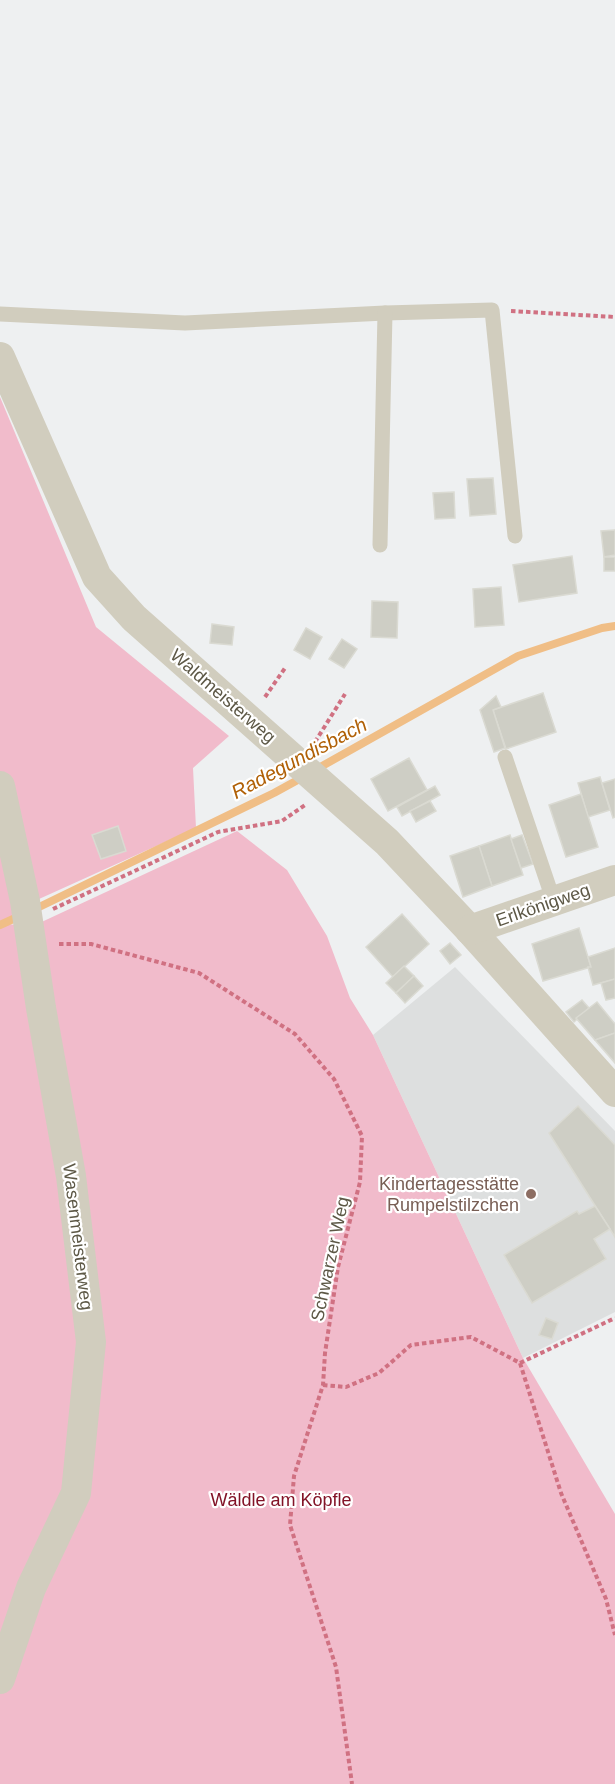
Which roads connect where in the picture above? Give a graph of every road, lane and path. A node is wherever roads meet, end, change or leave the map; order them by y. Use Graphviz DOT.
graph roads {
  1 [pos="492,310"];
  2 [pos="385,313"];
  3 [pos="0,314"];
  4 [pos="615,317"];
  5 [pos="0,357"];
  6 [pos="515,536"];
  7 [pos="380,545"];
  8 [pos="285,668"];
  9 [pos="345,694"];
  10 [pos="249,719"];
  11 [pos="505,757"];
  12 [pos="301,765"];
  13 [pos="0,786"];
  14 [pos="325,786"];
  15 [pos="615,880"];
  16 [pos="554,902"];
  17 [pos="28,925"];
  18 [pos="471,930"];
  19 [pos="614,1089"];
  20 [pos="615,1318"];
  21 [pos="520,1363"];
  22 [pos="323,1385"];
  23 [pos="615,1635"];
  24 [pos="0,1679"];
  25 [pos="352,1784"];
  1 -- 2 [label="lane"];
  1 -- 4 [label="path"];
  1 -- 6 [label="lane"];
  2 -- 3 [label="lane"];
  2 -- 7 [label="lane"];
  5 -- 10 [label="street, Waldmeisterweg"];
  8 -- 10 [label="path"];
  9 -- 12 [label="path"];
  10 -- 12 [label="street, Waldmeisterweg"];
  11 -- 16 [label="lane"];
  12 -- 14 [label="street, Waldmeisterweg"];
  13 -- 17 [label="street, Wasenmeisterweg"];
  14 -- 17 [label="path"];
  14 -- 18 [label="street, Waldmeisterweg"];
  15 -- 16 [label="street, Erlkönigweg"];
  16 -- 18 [label="street, Erlkönigweg"];
  17 -- 22 [label="path, Schwarzer Weg"];
  17 -- 24 [label="street, Wasenmeisterweg"];
  18 -- 19 [label="street, Waldmeisterweg"];
  20 -- 21 [label="path"];
  21 -- 22 [label="path"];
  21 -- 23 [label="path"];
  22 -- 25 [label="path, Schwarzer Weg"];
}
